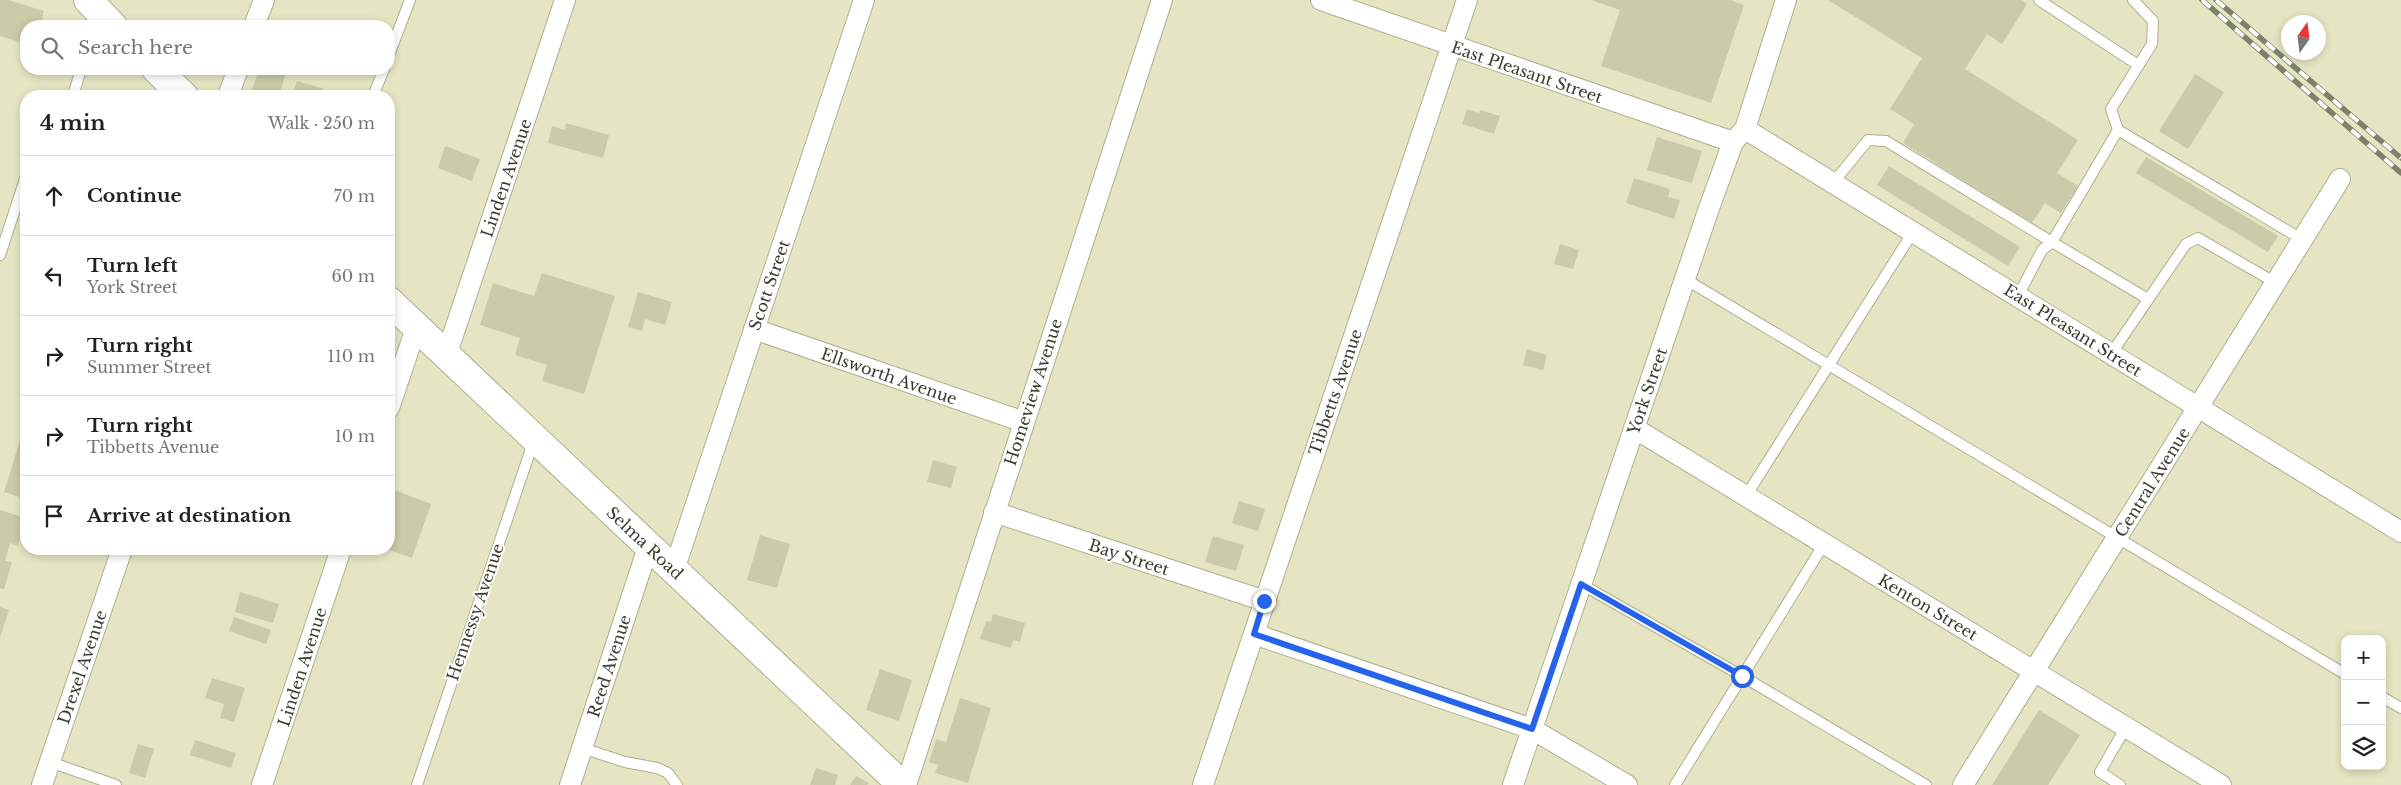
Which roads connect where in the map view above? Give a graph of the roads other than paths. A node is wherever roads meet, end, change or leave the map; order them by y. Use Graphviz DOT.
graph roads {
  1 [pos="264,0"];
  2 [pos="410,0"];
  3 [pos="565,0"];
  4 [pos="864,0"];
  5 [pos="1162,0"];
  6 [pos="1321,0"];
  7 [pos="1467,0"];
  8 [pos="1786,0"];
  9 [pos="2039,0"];
  10 [pos="2133,0"];
  11 [pos="256,20"];
  12 [pos="395,39"];
  13 [pos="1451,46"];
  14 [pos="2138,65"];
  15 [pos="79,75"];
  16 [pos="162,75"];
  17 [pos="236,75"];
  18 [pos="382,75"];
  19 [pos="75,90"];
  20 [pos="178,90"];
  21 [pos="230,90"];
  22 [pos="375,90"];
  23 [pos="2118,130"];
  24 [pos="1739,136"];
  25 [pos="2340,179"];
  26 [pos="1833,183"];
  27 [pos="20,194"];
  28 [pos="1912,232"];
  29 [pos="2303,240"];
  30 [pos="2052,242"];
  31 [pos="0,255"];
  32 [pos="1685,279"];
  33 [pos="2276,284"];
  34 [pos="2018,296"];
  35 [pos="2148,298"];
  36 [pos="395,307"];
  37 [pos="416,328"];
  38 [pos="754,329"];
  39 [pos="2111,354"];
  40 [pos="446,356"];
  41 [pos="1828,364"];
  42 [pos="395,390"];
  43 [pos="2199,408"];
  44 [pos="1024,422"];
  45 [pos="1634,428"];
  46 [pos="534,439"];
  47 [pos="1746,496"];
  48 [pos="994,512"];
  49 [pos="2401,532"];
  50 [pos="2117,538"];
  51 [pos="1824,544"];
  52 [pos="648,547"];
  53 [pos="120,555"];
  54 [pos="340,555"];
  55 [pos="674,570"];
  56 [pos="1581,584"];
  57 [pos="1264,601"];
  58 [pos="1254,634"];
  59 [pos="2034,671"];
  60 [pos="2341,672"];
  61 [pos="1742,676"];
  62 [pos="2386,699"];
  63 [pos="2401,708"];
  64 [pos="2126,727"];
  65 [pos="1532,729"];
  66 [pos="582,748"];
  67 [pos="50,762"];
  68 [pos="2219,784"];
  69 [pos="42,785"];
  70 [pos="116,785"];
  71 [pos="262,785"];
  72 [pos="416,785"];
  73 [pos="570,785"];
  74 [pos="677,785"];
  75 [pos="902,785"];
  76 [pos="906,785"];
  77 [pos="1203,785"];
  78 [pos="1513,785"];
  79 [pos="1627,785"];
  80 [pos="1674,785"];
  81 [pos="1926,785"];
  82 [pos="1963,785"];
  83 [pos="2120,785"];
  1 -- 11 [label="street"];
  2 -- 12 [label="lane"];
  3 -- 40 [label="street, Linden Avenue"];
  4 -- 38 [label="street, Scott Street"];
  5 -- 44 [label="street, Homeview Avenue"];
  6 -- 13 [label="street, East Pleasant Street"];
  7 -- 13 [label="street, Tibbetts Avenue"];
  8 -- 24 [label="street, York Street"];
  9 -- 14 [label="lane"];
  10 -- 14 [label="lane"];
  13 -- 24 [label="street, East Pleasant Street"];
  13 -- 57 [label="street, Tibbetts Avenue"];
  14 -- 23 [label="lane"];
  15 -- 19 [label="lane"];
  16 -- 20 [label="street"];
  17 -- 21 [label="street"];
  18 -- 22 [label="lane"];
  23 -- 29 [label="lane"];
  23 -- 30 [label="lane"];
  24 -- 26 [label="street, East Pleasant Street"];
  24 -- 32 [label="street, York Street"];
  25 -- 29 [label="street, Central Avenue"];
  26 -- 28 [label="street, East Pleasant Street"];
  26 -- 30 [label="lane"];
  27 -- 31 [label="lane"];
  28 -- 34 [label="street, East Pleasant Street"];
  28 -- 41 [label="lane"];
  29 -- 33 [label="street, Central Avenue"];
  30 -- 34 [label="lane"];
  30 -- 35 [label="lane"];
  32 -- 41 [label="lane"];
  32 -- 45 [label="street, York Street"];
  33 -- 35 [label="lane"];
  33 -- 43 [label="street, Central Avenue"];
  34 -- 39 [label="street, East Pleasant Street"];
  35 -- 39 [label="lane"];
  36 -- 37 [label="street, Selma Road"];
  37 -- 40 [label="street, Selma Road"];
  37 -- 42 [label="street"];
  38 -- 44 [label="street, Ellsworth Avenue"];
  38 -- 55 [label="street, Scott Street"];
  39 -- 43 [label="street, East Pleasant Street"];
  40 -- 46 [label="street, Selma Road"];
  41 -- 47 [label="lane"];
  41 -- 50 [label="lane"];
  43 -- 49 [label="street, East Pleasant Street"];
  43 -- 50 [label="street, Central Avenue"];
  44 -- 48 [label="street, Homeview Avenue"];
  45 -- 47 [label="street, Kenton Street"];
  45 -- 56 [label="street, York Street"];
  46 -- 52 [label="street, Selma Road"];
  46 -- 72 [label="lane, Hennessy Avenue"];
  47 -- 51 [label="street, Kenton Street"];
  48 -- 57 [label="street, Bay Street"];
  48 -- 76 [label="street, Homeview Avenue"];
  50 -- 59 [label="street, Central Avenue"];
  50 -- 60 [label="lane"];
  51 -- 59 [label="street, Kenton Street"];
  51 -- 61 [label="lane"];
  52 -- 55 [label="street, Selma Road"];
  52 -- 66 [label="street, Reed Avenue"];
  53 -- 67 [label="street, Drexel Avenue"];
  54 -- 71 [label="street, Linden Avenue"];
  55 -- 75 [label="street, Selma Road"];
  56 -- 61 [label="lane"];
  56 -- 65 [label="street, York Street"];
  57 -- 58 [label="street, Tibbetts Avenue"];
  58 -- 65 [label="street"];
  58 -- 77 [label="street, Tibbetts Avenue"];
  59 -- 64 [label="street, Kenton Street"];
  59 -- 82 [label="street, Central Avenue"];
  61 -- 80 [label="lane"];
  61 -- 81 [label="lane"];
  62 -- 63 [label="lane"];
  64 -- 68 [label="street, Kenton Street"];
  64 -- 83 [label="lane"];
  65 -- 78 [label="street, York Street"];
  65 -- 79 [label="street"];
  66 -- 73 [label="street, Reed Avenue"];
  66 -- 74 [label="lane"];
  67 -- 69 [label="street, Drexel Avenue"];
  67 -- 70 [label="lane"];
}
